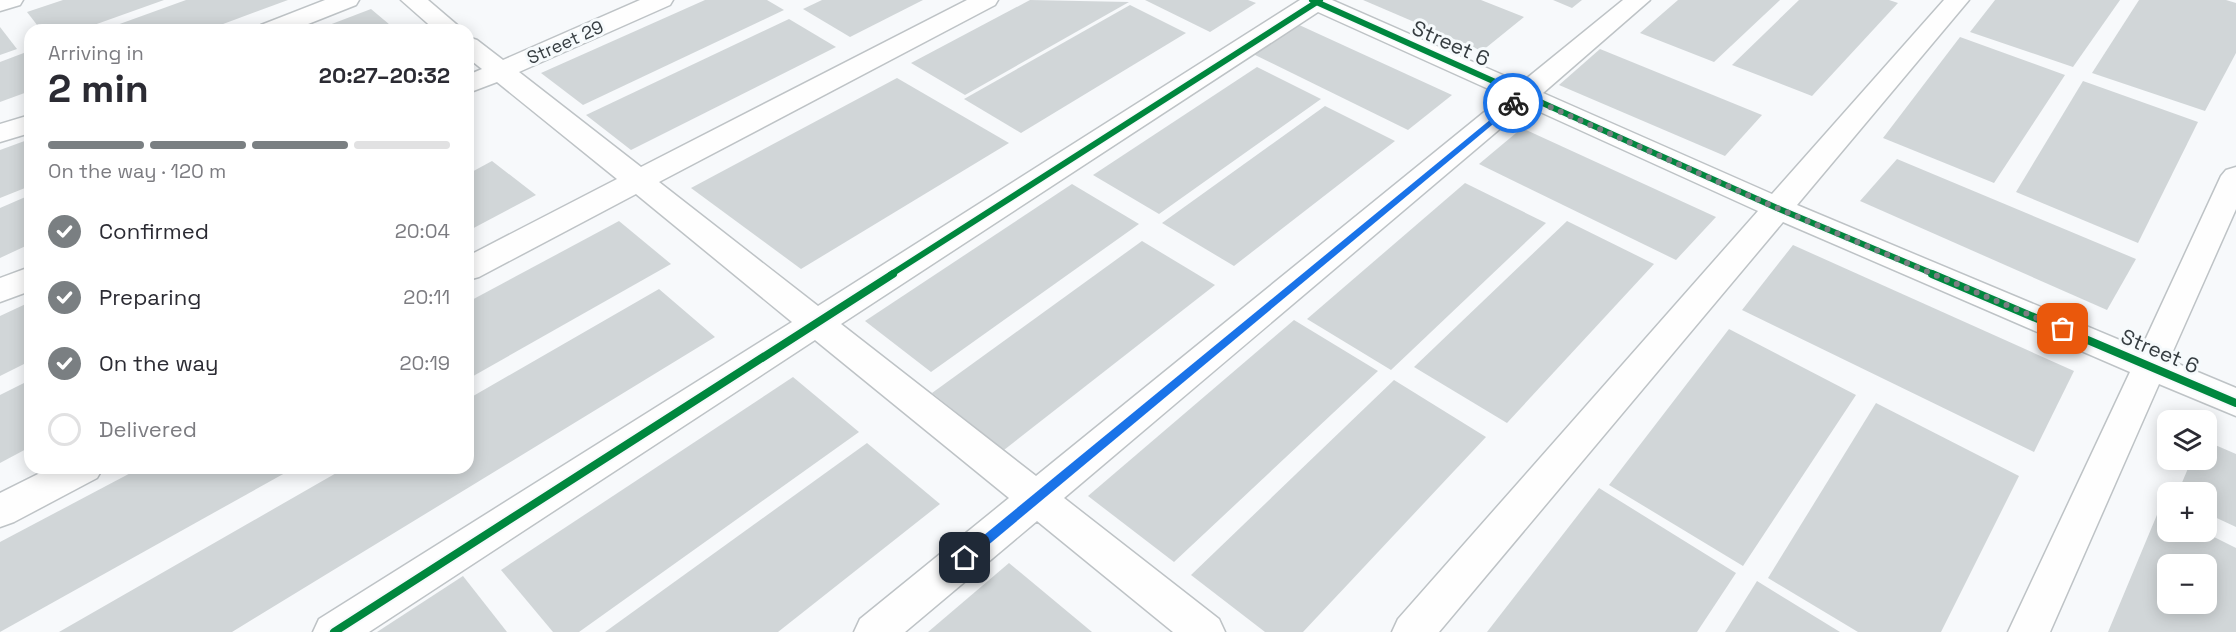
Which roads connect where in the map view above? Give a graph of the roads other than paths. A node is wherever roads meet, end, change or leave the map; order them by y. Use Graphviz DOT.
graph roads {
  1 [pos="11,0"];
  2 [pos="347,0"];
  3 [pos="413,0"];
  4 [pos="662,0"];
  5 [pos="986,0"];
  6 [pos="1638,0"];
  7 [pos="1957,0"];
  8 [pos="1316,1"];
  9 [pos="0,4"];
  10 [pos="285,24"];
  11 [pos="443,24"];
  12 [pos="474,50"];
  13 [pos="500,71"];
  14 [pos="474,82"];
  15 [pos="1523,95"];
  16 [pos="24,125"];
  17 [pos="0,134"];
  18 [pos="2236,176"];
  19 [pos="638,181"];
  20 [pos="1777,208"];
  21 [pos="474,266"];
  22 [pos="24,281"];
  23 [pos="0,291"];
  24 [pos="817,323"];
  25 [pos="2151,366"];
  26 [pos="2236,403"];
  27 [pos="72,474"];
  28 [pos="1036,499"];
  29 [pos="0,511"];
  30 [pos="334,632"];
  31 [pos="875,632"];
  32 [pos="1204,632"];
  33 [pos="1413,632"];
  34 [pos="2029,632"];
  1 -- 9 [label="street"];
  2 -- 10 [label="street"];
  3 -- 11 [label="street"];
  4 -- 13 [label="street, Street 29"];
  5 -- 19 [label="street"];
  6 -- 15 [label="street"];
  7 -- 20 [label="street"];
  8 -- 15 [label="street, Street 6"];
  8 -- 24 [label="street"];
  12 -- 13 [label="street"];
  13 -- 14 [label="street, Street 29"];
  13 -- 19 [label="street"];
  15 -- 20 [label="street, Street 6"];
  15 -- 28 [label="street"];
  16 -- 17 [label="street"];
  18 -- 25 [label="street"];
  19 -- 21 [label="street"];
  19 -- 24 [label="street"];
  20 -- 25 [label="street, Street 6"];
  20 -- 33 [label="street"];
  22 -- 23 [label="street"];
  24 -- 28 [label="street"];
  24 -- 30 [label="street"];
  25 -- 26 [label="street, Street 6"];
  25 -- 34 [label="street"];
  27 -- 29 [label="street"];
  28 -- 31 [label="street"];
  28 -- 32 [label="street"];
}
